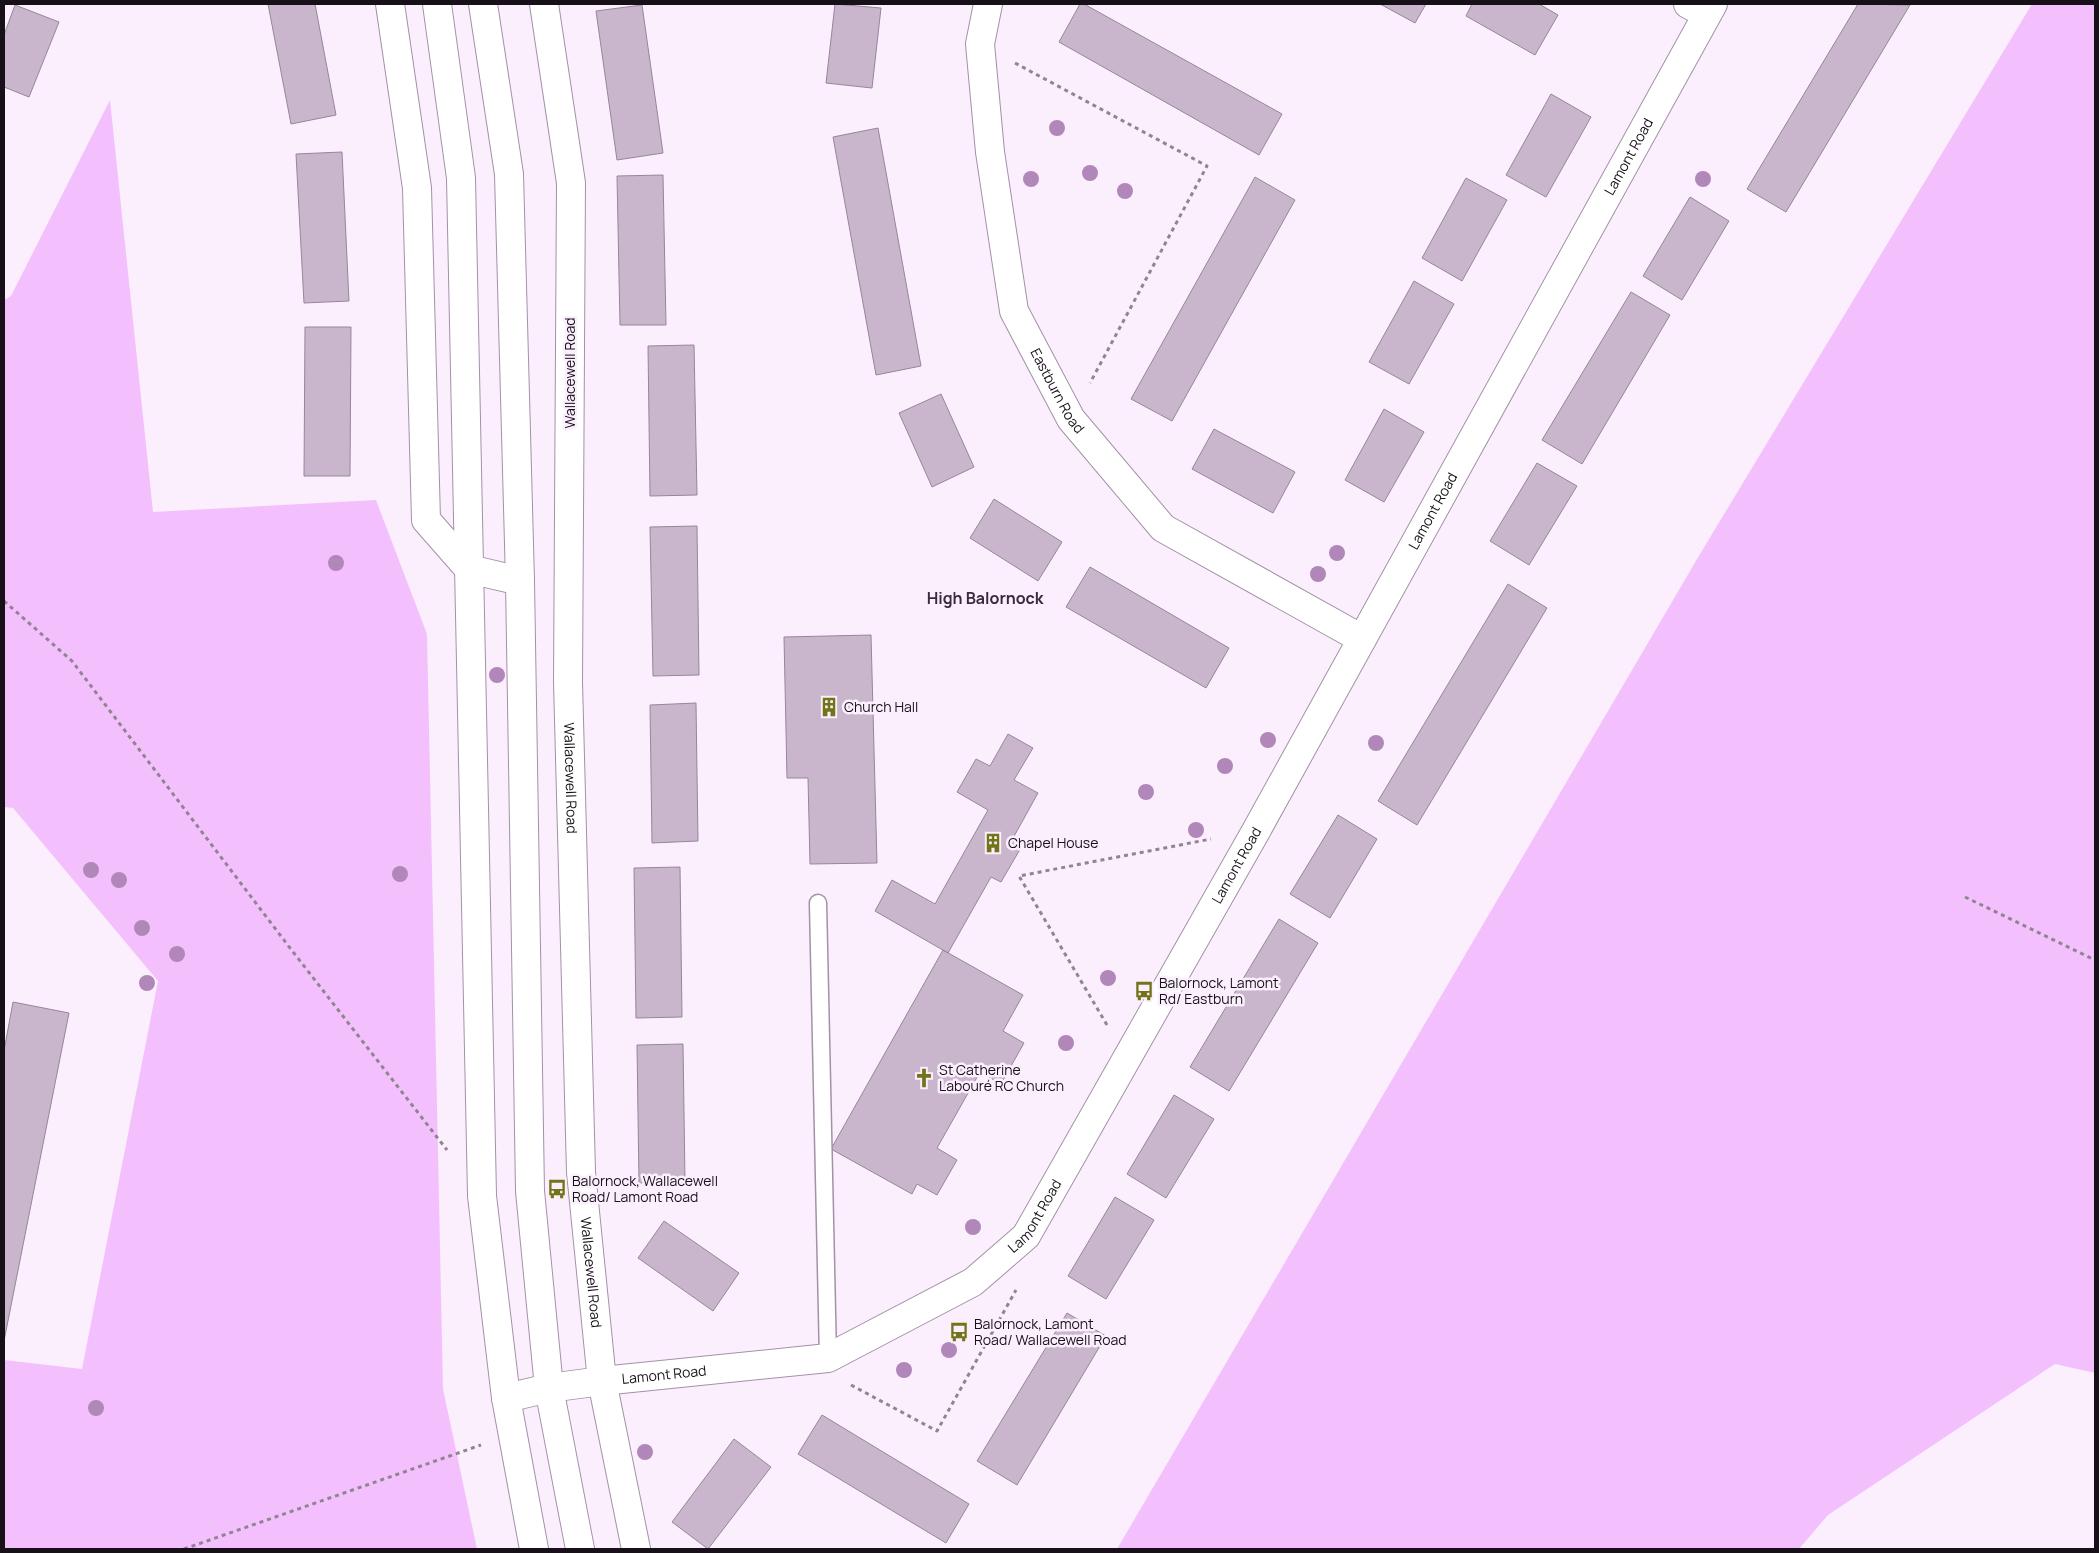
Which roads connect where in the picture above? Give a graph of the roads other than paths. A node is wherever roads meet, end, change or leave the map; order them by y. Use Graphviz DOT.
graph roads {
  1 [pos="390,4"];
  2 [pos="437,4"];
  3 [pos="482,4"];
  4 [pos="544,4"];
  5 [pos="988,4"];
  6 [pos="1703,7"];
  7 [pos="470,569"];
  8 [pos="520,581"];
  9 [pos="1362,639"];
  10 [pos="818,903"];
  11 [pos="828,1358"];
  12 [pos="602,1382"];
  13 [pos="549,1388"];
  14 [pos="506,1398"];
  15 [pos="534,1549"];
  16 [pos="580,1549"];
  17 [pos="636,1549"];
  1 -- 7 [label="street"];
  2 -- 7 [label="street"];
  3 -- 8 [label="street"];
  4 -- 12 [label="street, Wallacewell Road"];
  5 -- 9 [label="street, Eastburn Road"];
  6 -- 9 [label="street, Lamont Road"];
  7 -- 8 [label="street"];
  7 -- 14 [label="street"];
  8 -- 13 [label="street"];
  9 -- 11 [label="street, Lamont Road"];
  10 -- 11 [label="lane"];
  11 -- 12 [label="street, Lamont Road"];
  12 -- 13 [label="street, Lamont Road"];
  12 -- 17 [label="street, Wallacewell Road"];
  13 -- 14 [label="street, Lamont Road"];
  13 -- 16 [label="street"];
  14 -- 15 [label="street"];
}
